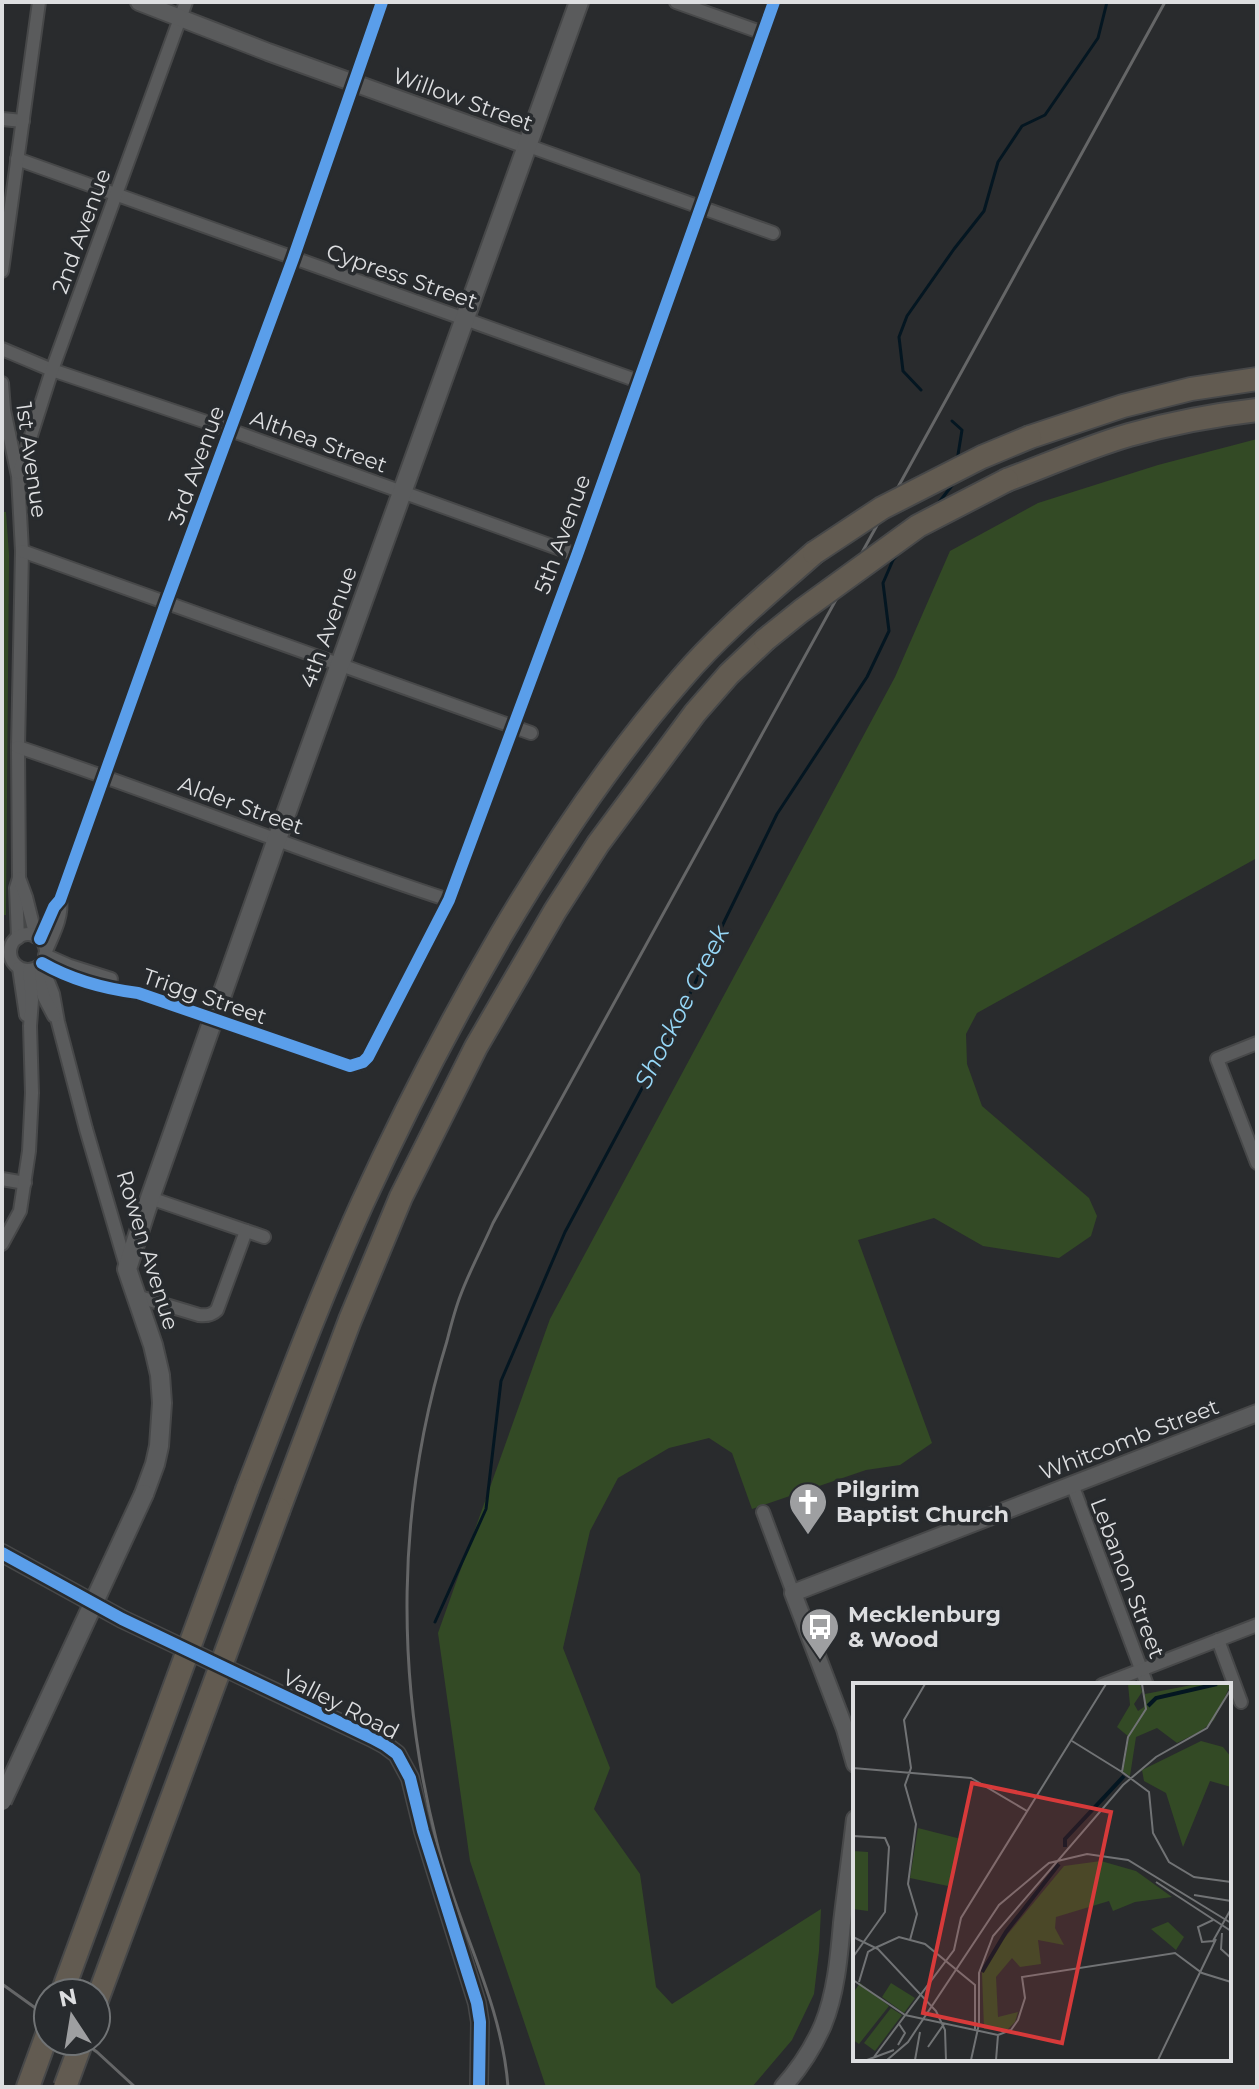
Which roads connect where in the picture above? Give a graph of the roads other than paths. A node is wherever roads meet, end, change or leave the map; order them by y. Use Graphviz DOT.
graph roads {
  1 [pos="39,2"];
  2 [pos="139,2"];
  3 [pos="382,2"];
  4 [pos="579,2"];
  5 [pos="676,2"];
  6 [pos="774,2"];
  7 [pos="184,10"];
  8 [pos="763,33"];
  9 [pos="354,84"];
  10 [pos="2,119"];
  11 [pos="23,121"];
  12 [pos="526,145"];
  13 [pos="17,159"];
  14 [pos="116,193"];
  15 [pos="701,207"];
  16 [pos="773,233"];
  17 [pos="3,247"];
  18 [pos="293,259"];
  19 [pos="2,271"];
  20 [pos="465,319"];
  21 [pos="2,349"];
  22 [pos="52,370"];
  23 [pos="1257,379"];
  24 [pos="638,381"];
  25 [pos="2,383"];
  26 [pos="3,410"];
  27 [pos="1257,410"];
  28 [pos="230,430"];
  29 [pos="18,476"];
  30 [pos="402,492"];
  31 [pos="22,551"];
  32 [pos="577,555"];
  33 [pos="166,603"];
  34 [pos="340,664"];
  35 [pos="512,727"];
  36 [pos="531,733"];
  37 [pos="18,747"];
  38 [pos="105,776"];
  39 [pos="277,839"];
  40 [pos="19,878"];
  41 [pos="449,900"];
  42 [pos="18,938"];
  43 [pos="6,956"];
  44 [pos="37,957"];
  45 [pos="213,1019"];
  46 [pos="1257,1043"];
  47 [pos="357,1065"];
  48 [pos="1257,1163"];
  49 [pos="2,1179"];
  50 [pos="25,1183"];
  51 [pos="150,1198"];
  52 [pos="246,1231"];
  53 [pos="264,1237"];
  54 [pos="2,1244"];
  55 [pos="127,1269"];
  56 [pos="136,1296"];
  57 [pos="1257,1413"];
  58 [pos="1072,1484"];
  59 [pos="763,1512"];
  60 [pos="2,1553"];
  61 [pos="793,1593"];
  62 [pos="1257,1625"];
  63 [pos="1218,1640"];
  64 [pos="1142,1670"];
  65 [pos="1107,1683"];
  66 [pos="1146,1683"];
  67 [pos="1241,1702"];
  68 [pos="853,1757"];
  69 [pos="2,1801"];
  70 [pos="853,1836"];
  71 [pos="68,1977"];
  72 [pos="106,1977"];
  73 [pos="39,2057"];
  74 [pos="76,2057"];
  75 [pos="28,2087"];
  76 [pos="65,2087"];
  77 [pos="479,2087"];
  78 [pos="783,2087"];
  1 -- 11 [label="street"];
  2 -- 7 [label="street, Willow Street"];
  3 -- 9 [label="street, 3rd Avenue"];
  4 -- 12 [label="main road, 4th Avenue"];
  5 -- 8 [label="street"];
  6 -- 8 [label="street, 5th Avenue"];
  7 -- 9 [label="street, Willow Street"];
  7 -- 14 [label="street, 2nd Avenue"];
  8 -- 15 [label="street, 5th Avenue"];
  9 -- 12 [label="street, Willow Street"];
  9 -- 18 [label="street, 3rd Avenue"];
  10 -- 11 [label="street"];
  11 -- 13 [label="street"];
  12 -- 15 [label="street, Willow Street"];
  12 -- 20 [label="main road, 4th Avenue"];
  13 -- 14 [label="street, Cypress Street"];
  13 -- 17 [label="street"];
  14 -- 18 [label="street, Cypress Street"];
  14 -- 22 [label="street, 2nd Avenue"];
  15 -- 16 [label="street, Willow Street"];
  15 -- 24 [label="street, 5th Avenue"];
  17 -- 19 [label="street"];
  18 -- 20 [label="street, Cypress Street"];
  18 -- 28 [label="street, 3rd Avenue"];
  20 -- 24 [label="street, Cypress Street"];
  20 -- 30 [label="main road, 4th Avenue"];
  21 -- 22 [label="street, Althea Street"];
  22 -- 28 [label="street, Althea Street"];
  22 -- 29 [label="street, 2nd Avenue"];
  23 -- 71 [label="highway, bridge"];
  24 -- 32 [label="street, 5th Avenue"];
  25 -- 26 [label="street, 1st Avenue"];
  26 -- 29 [label="street, 1st Avenue"];
  27 -- 72 [label="highway, bridge"];
  28 -- 30 [label="street, Althea Street"];
  28 -- 33 [label="street, 3rd Avenue"];
  29 -- 31 [label="street, 1st Avenue"];
  30 -- 32 [label="street, Althea Street"];
  30 -- 34 [label="main road, 4th Avenue"];
  31 -- 33 [label="street"];
  31 -- 37 [label="street, 1st Avenue"];
  32 -- 35 [label="street, 5th Avenue"];
  33 -- 34 [label="street"];
  33 -- 38 [label="street, 3rd Avenue"];
  34 -- 35 [label="street"];
  34 -- 39 [label="main road, 4th Avenue"];
  35 -- 36 [label="street"];
  35 -- 41 [label="street, 5th Avenue"];
  37 -- 38 [label="street, Alder Street"];
  37 -- 40 [label="street, 1st Avenue"];
  38 -- 39 [label="street, Alder Street"];
  38 -- 44 [label="street, 3rd Avenue"];
  39 -- 41 [label="street, Alder Street"];
  39 -- 45 [label="main road, 4th Avenue"];
  40 -- 42 [label="street, 1st Avenue"];
  40 -- 44 [label="street, 1st Avenue"];
  41 -- 47 [label="street, 5th Avenue"];
  42 -- 43 [label="street"];
  42 -- 44 [label="street"];
  43 -- 44 [label="street"];
  44 -- 45 [label="street, Trigg Street"];
  44 -- 50 [label="street"];
  44 -- 55 [label="street, Rowen Avenue"];
  45 -- 47 [label="street, Trigg Street"];
  45 -- 51 [label="main road, 4th Avenue"];
  46 -- 48 [label="street"];
  49 -- 50 [label="street"];
  50 -- 54 [label="street"];
  51 -- 52 [label="street"];
  51 -- 55 [label="main road, 4th Avenue"];
  52 -- 53 [label="street"];
  52 -- 56 [label="street"];
  55 -- 56 [label="main road, Rowen Avenue"];
  56 -- 69 [label="main road, Rowen Avenue, bridge"];
  57 -- 58 [label="street, Whitcomb Street"];
  58 -- 61 [label="street, Whitcomb Street"];
  58 -- 64 [label="street, Lebanon Street"];
  59 -- 61 [label="street"];
  60 -- 77 [label="street, Valley Road"];
  61 -- 68 [label="street"];
  62 -- 63 [label="street"];
  63 -- 64 [label="street"];
  63 -- 67 [label="street"];
  64 -- 65 [label="street"];
  64 -- 66 [label="street, Lebanon Street"];
  70 -- 78 [label="street"];
  73 -- 75 [label="highway"];
  74 -- 76 [label="highway, bridge"];
}
